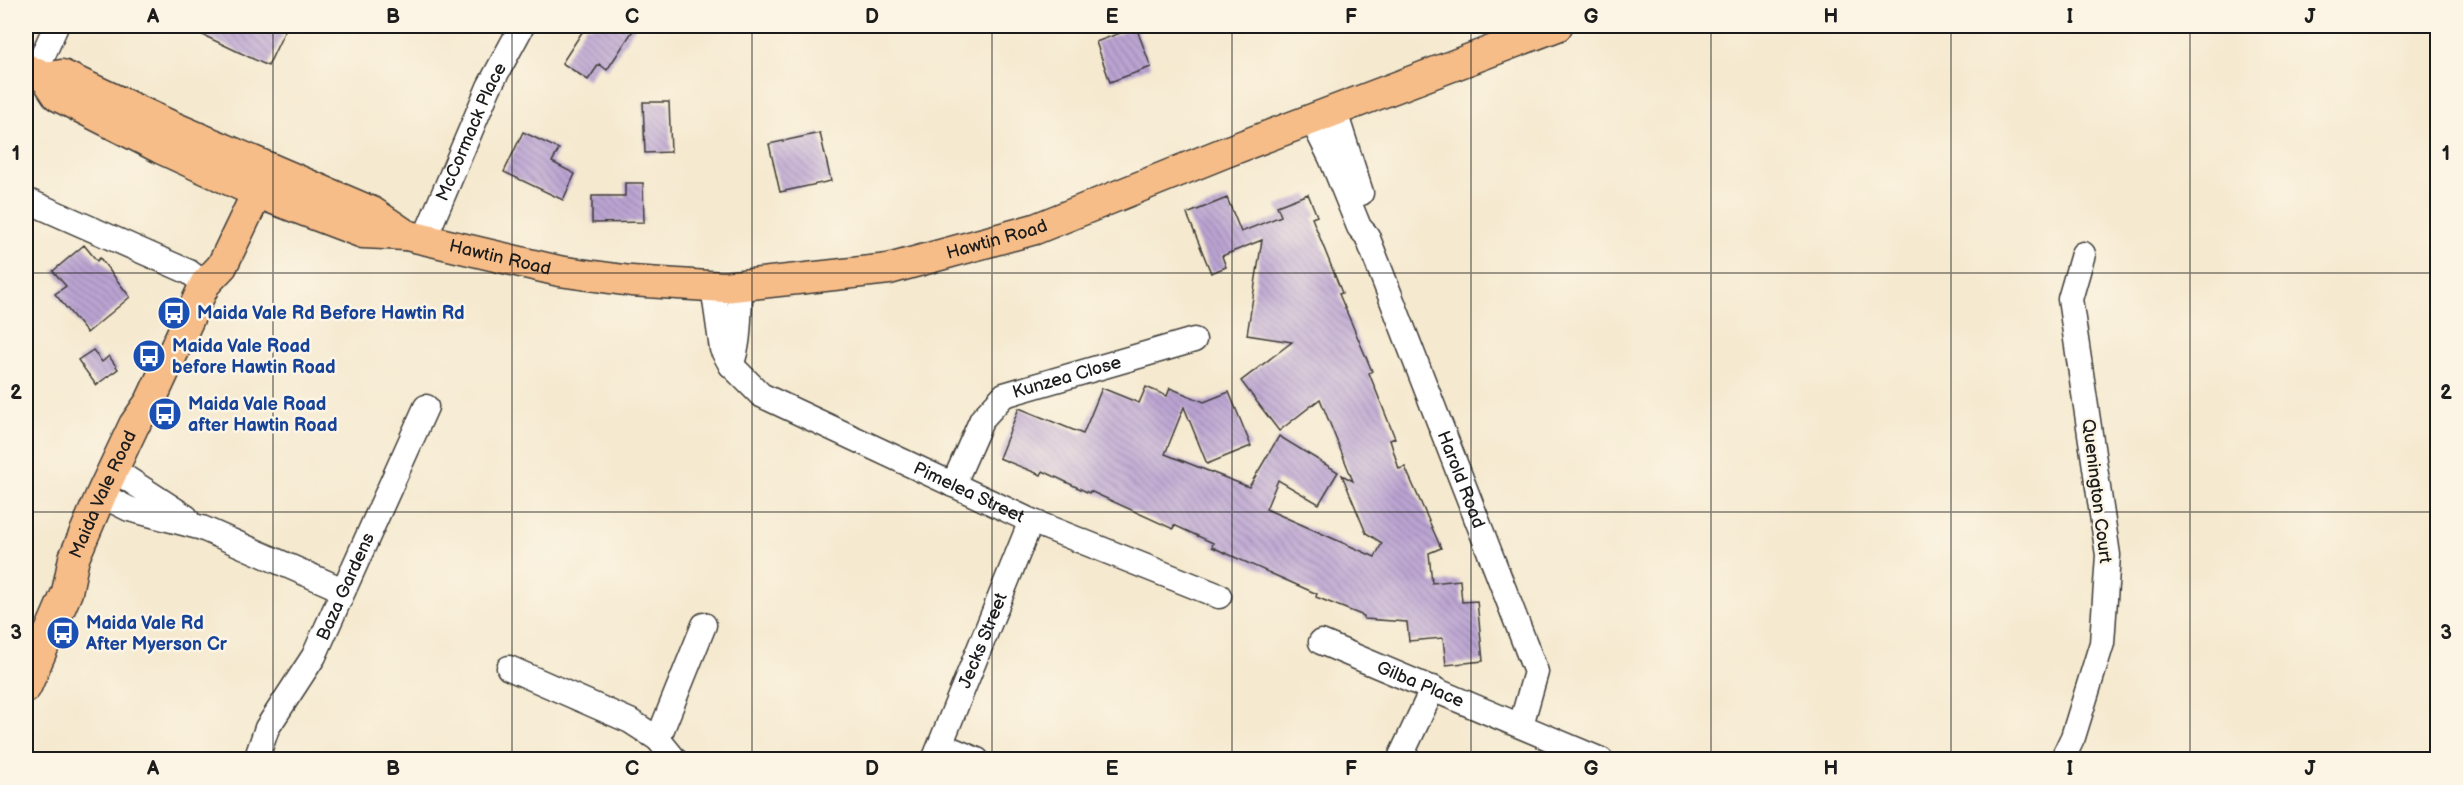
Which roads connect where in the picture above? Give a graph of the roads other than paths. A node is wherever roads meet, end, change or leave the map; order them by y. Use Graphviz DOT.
graph roads {
  1 [pos="56,26"];
  2 [pos="522,26"];
  3 [pos="1557,26"];
  4 [pos="1525,31"];
  5 [pos="35,74"];
  6 [pos="1323,116"];
  7 [pos="254,176"];
  8 [pos="26,200"];
  9 [pos="415,237"];
  10 [pos="2083,254"];
  11 [pos="205,284"];
  12 [pos="727,286"];
  13 [pos="1194,340"];
  14 [pos="426,407"];
  15 [pos="953,485"];
  16 [pos="116,487"];
  17 [pos="1031,521"];
  18 [pos="343,590"];
  19 [pos="1219,596"];
  20 [pos="704,625"];
  21 [pos="1321,642"];
  22 [pos="509,668"];
  23 [pos="26,687"];
  24 [pos="1433,688"];
  25 [pos="1521,725"];
  26 [pos="658,739"];
  27 [pos="938,752"];
  28 [pos="256,759"];
  29 [pos="675,759"];
  30 [pos="977,759"];
  31 [pos="1399,759"];
  32 [pos="1601,759"];
  33 [pos="2062,759"];
  1 -- 5 [label="street"];
  2 -- 9 [label="street, McCormack Place"];
  3 -- 4 [label="main road, Hawtin Road"];
  4 -- 6 [label="main road, Hawtin Road"];
  5 -- 7 [label="main road, Hawtin Road"];
  6 -- 12 [label="main road, Hawtin Road"];
  6 -- 25 [label="street, Harold Road"];
  7 -- 9 [label="main road, Hawtin Road"];
  7 -- 11 [label="main road, Maida Vale Road"];
  8 -- 11 [label="street"];
  9 -- 12 [label="main road, Hawtin Road"];
  10 -- 33 [label="street, Quenington Court"];
  11 -- 16 [label="main road, Maida Vale Road"];
  12 -- 15 [label="street, Pimelea Street"];
  13 -- 15 [label="street, Kunzea Close"];
  14 -- 18 [label="street, Baza Gardens"];
  15 -- 17 [label="street, Pimelea Street"];
  16 -- 18 [label="street"];
  16 -- 23 [label="main road, Maida Vale Road"];
  17 -- 19 [label="street, Pimelea Street"];
  17 -- 27 [label="street, Jecks Street"];
  18 -- 28 [label="street, Baza Gardens"];
  20 -- 26 [label="street"];
  21 -- 24 [label="street, Gilba Place"];
  22 -- 26 [label="street"];
  24 -- 25 [label="street, Gilba Place"];
  24 -- 31 [label="street"];
  25 -- 32 [label="street, Gilba Place"];
  26 -- 29 [label="street"];
  27 -- 30 [label="street"];
}
